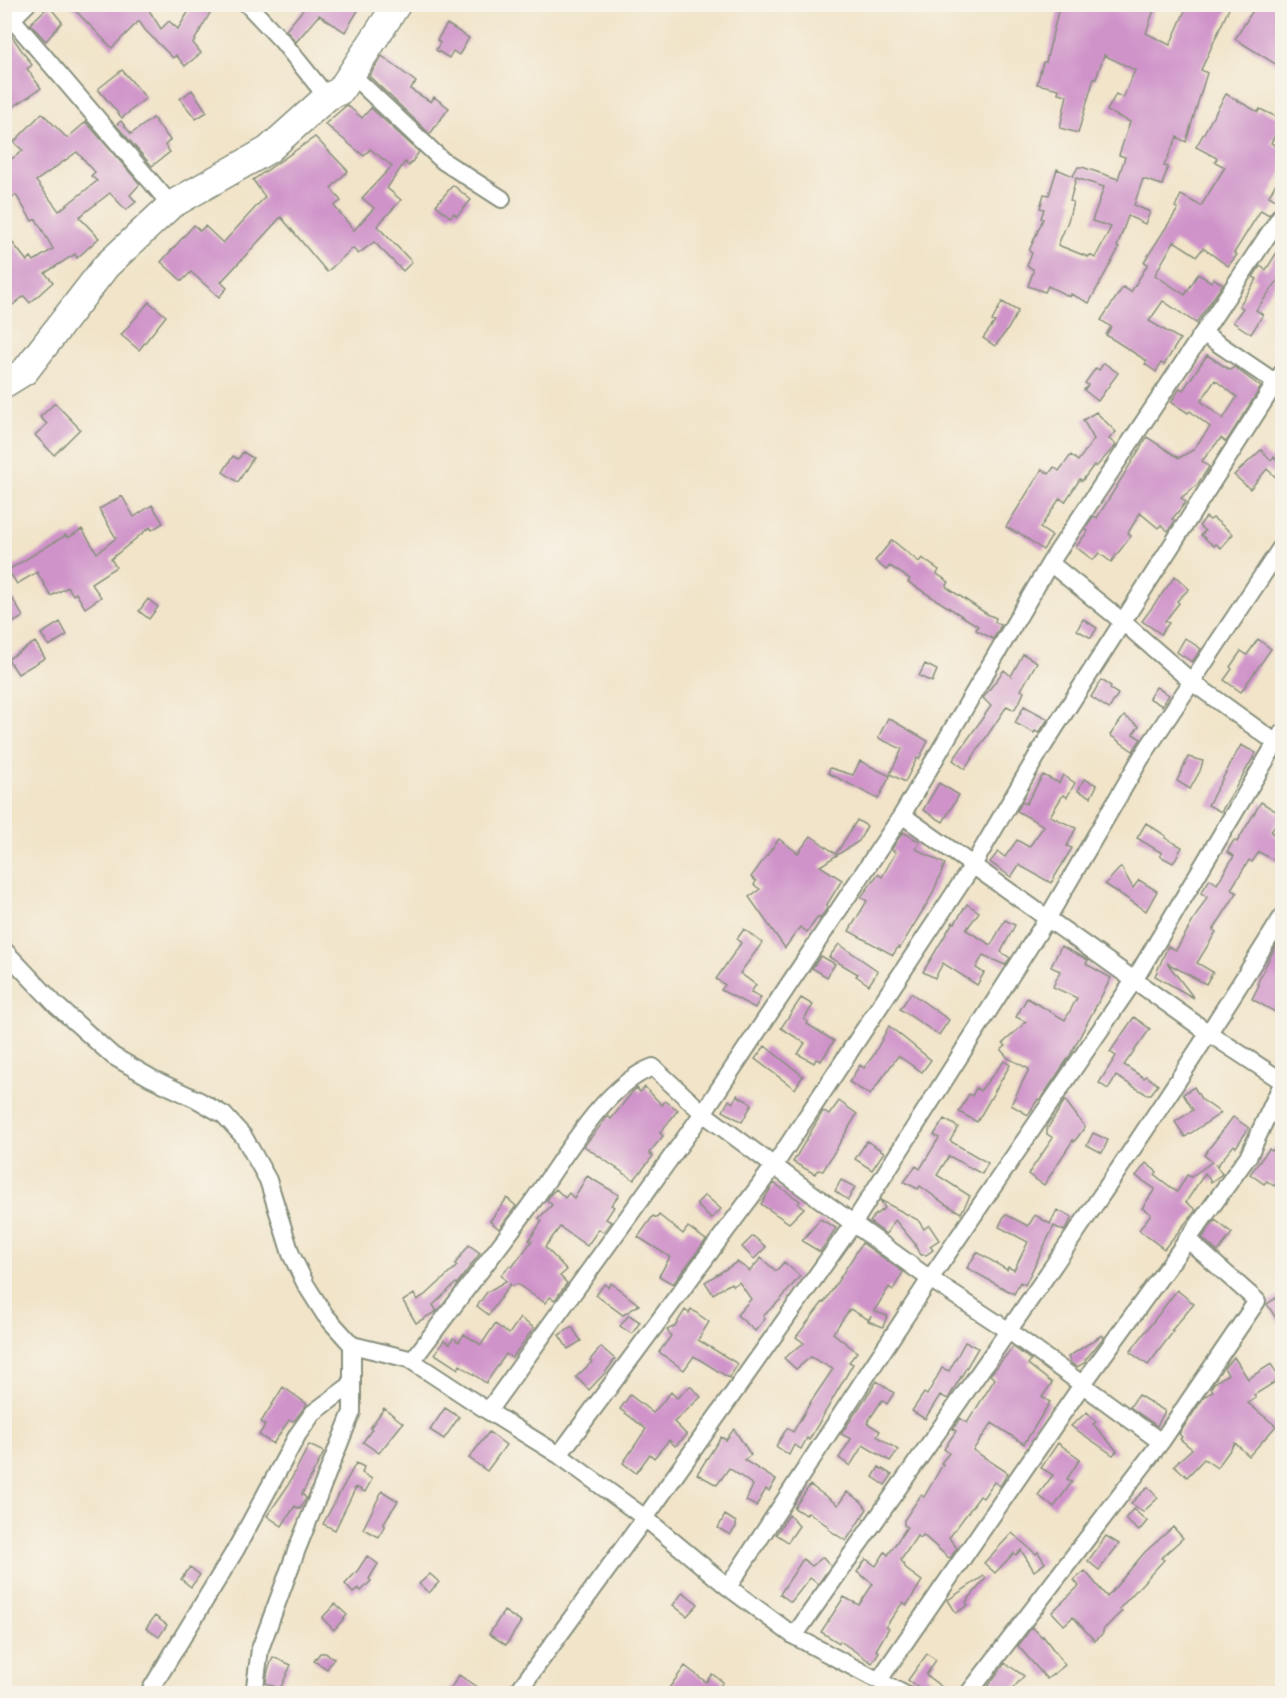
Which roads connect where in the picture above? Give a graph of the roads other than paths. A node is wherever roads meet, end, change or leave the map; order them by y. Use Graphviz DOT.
graph roads {
  1 [pos="27,4"];
  2 [pos="247,4"];
  3 [pos="397,4"];
  4 [pos="7,19"];
  5 [pos="351,74"];
  6 [pos="327,97"];
  7 [pos="502,199"];
  8 [pos="171,205"];
  9 [pos="1282,214"];
  10 [pos="1203,334"];
  11 [pos="1280,381"];
  12 [pos="4,384"];
  13 [pos="1282,546"];
  14 [pos="1050,562"];
  15 [pos="1123,622"];
  16 [pos="1192,682"];
  17 [pos="1280,741"];
  18 [pos="902,815"];
  19 [pos="973,865"];
  20 [pos="1282,917"];
  21 [pos="1047,919"];
  22 [pos="4,950"];
  23 [pos="1135,979"];
  24 [pos="1210,1034"];
  25 [pos="1282,1082"];
  26 [pos="704,1113"];
  27 [pos="774,1166"];
  28 [pos="853,1224"];
  29 [pos="1187,1239"];
  30 [pos="930,1279"];
  31 [pos="1009,1331"];
  32 [pos="352,1345"];
  33 [pos="412,1361"];
  34 [pos="352,1384"];
  35 [pos="1082,1385"];
  36 [pos="488,1411"];
  37 [pos="1161,1442"];
  38 [pos="559,1455"];
  39 [pos="645,1518"];
  40 [pos="728,1587"];
  41 [pos="794,1636"];
  42 [pos="879,1680"];
  43 [pos="148,1694"];
  44 [pos="254,1694"];
  45 [pos="516,1694"];
  46 [pos="904,1694"];
  47 [pos="968,1694"];
  1 -- 4 [label="street"];
  2 -- 6 [label="street"];
  3 -- 5 [label="main road"];
  4 -- 8 [label="street"];
  5 -- 6 [label="main road"];
  5 -- 7 [label="street"];
  6 -- 8 [label="main road"];
  8 -- 12 [label="main road"];
  9 -- 10 [label="street"];
  10 -- 11 [label="street"];
  10 -- 14 [label="street"];
  11 -- 15 [label="street"];
  13 -- 16 [label="street"];
  14 -- 15 [label="street"];
  14 -- 18 [label="street"];
  15 -- 16 [label="street"];
  15 -- 19 [label="street"];
  16 -- 17 [label="street"];
  16 -- 21 [label="street"];
  17 -- 23 [label="street"];
  18 -- 19 [label="street"];
  18 -- 26 [label="street"];
  19 -- 21 [label="street"];
  19 -- 27 [label="street"];
  20 -- 24 [label="street"];
  21 -- 23 [label="street"];
  21 -- 28 [label="street"];
  22 -- 32 [label="street"];
  23 -- 24 [label="street"];
  23 -- 30 [label="street"];
  24 -- 25 [label="street"];
  24 -- 31 [label="street"];
  25 -- 29 [label="street"];
  26 -- 27 [label="street"];
  26 -- 33 [label="street"];
  26 -- 36 [label="street"];
  27 -- 28 [label="street"];
  27 -- 38 [label="street"];
  28 -- 30 [label="street"];
  28 -- 39 [label="street"];
  29 -- 35 [label="street"];
  29 -- 37 [label="street"];
  30 -- 31 [label="street"];
  30 -- 40 [label="street"];
  31 -- 35 [label="street"];
  31 -- 41 [label="street"];
  32 -- 33 [label="street"];
  32 -- 34 [label="street"];
  33 -- 36 [label="street"];
  34 -- 43 [label="street"];
  34 -- 44 [label="street"];
  35 -- 37 [label="street"];
  35 -- 42 [label="street"];
  36 -- 38 [label="street"];
  37 -- 47 [label="street"];
  38 -- 39 [label="street"];
  39 -- 40 [label="street"];
  39 -- 45 [label="street"];
  40 -- 41 [label="street"];
  41 -- 42 [label="street"];
  42 -- 46 [label="street"];
}
